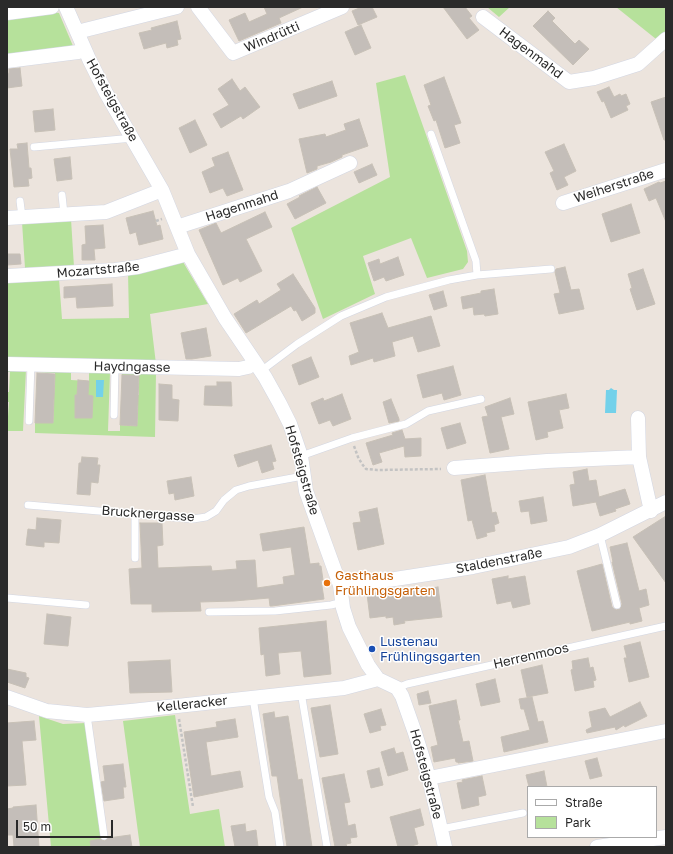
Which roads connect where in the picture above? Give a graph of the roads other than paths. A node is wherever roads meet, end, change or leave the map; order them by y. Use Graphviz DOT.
graph roads {
  1 [pos="52,7"];
  2 [pos="66,7"];
  3 [pos="177,7"];
  4 [pos="198,7"];
  5 [pos="342,7"];
  6 [pos="146,11"];
  7 [pos="7,13"];
  8 [pos="483,17"];
  9 [pos="77,32"];
  10 [pos="666,39"];
  11 [pos="84,50"];
  12 [pos="7,61"];
  13 [pos="431,134"];
  14 [pos="133,138"];
  15 [pos="34,147"];
  16 [pos="350,163"];
  17 [pos="666,170"];
  18 [pos="162,190"];
  19 [pos="62,195"];
  20 [pos="20,201"];
  21 [pos="563,203"];
  22 [pos="64,214"];
  23 [pos="22,217"];
  24 [pos="7,218"];
  25 [pos="177,227"];
  26 [pos="188,254"];
  27 [pos="551,269"];
  28 [pos="477,275"];
  29 [pos="7,276"];
  30 [pos="7,364"];
  31 [pos="31,364"];
  32 [pos="115,366"];
  33 [pos="258,367"];
  34 [pos="481,399"];
  35 [pos="114,415"];
  36 [pos="638,418"];
  37 [pos="29,420"];
  38 [pos="301,456"];
  39 [pos="640,457"];
  40 [pos="454,468"];
  41 [pos="303,476"];
  42 [pos="666,502"];
  43 [pos="28,505"];
  44 [pos="651,511"];
  45 [pos="135,514"];
  46 [pos="600,535"];
  47 [pos="135,558"];
  48 [pos="340,585"];
  49 [pos="7,598"];
  50 [pos="343,602"];
  51 [pos="86,605"];
  52 [pos="617,605"];
  53 [pos="209,612"];
  54 [pos="666,626"];
  55 [pos="378,679"];
  56 [pos="397,688"];
  57 [pos="301,692"];
  58 [pos="7,697"];
  59 [pos="254,698"];
  60 [pos="87,715"];
  61 [pos="666,731"];
  62 [pos="429,778"];
  63 [pos="523,813"];
  64 [pos="441,829"];
  65 [pos="104,836"];
  66 [pos="666,837"];
  67 [pos="280,847"];
  68 [pos="327,847"];
  69 [pos="445,847"];
  70 [pos="597,847"];
  1 -- 7 [label="street"];
  2 -- 9 [label="street, Hofsteigstraße"];
  3 -- 6 [label="street"];
  4 -- 5 [label="street, Windrütti"];
  6 -- 9 [label="street"];
  8 -- 10 [label="street, Hagenmahd"];
  9 -- 11 [label="street, Hofsteigstraße"];
  11 -- 12 [label="street"];
  11 -- 14 [label="street, Hofsteigstraße"];
  13 -- 28 [label="lane"];
  14 -- 15 [label="lane"];
  14 -- 18 [label="street, Hofsteigstraße"];
  16 -- 25 [label="street, Hagenmahd"];
  17 -- 21 [label="street, Weiherstraße"];
  18 -- 22 [label="street"];
  18 -- 25 [label="street, Hofsteigstraße"];
  19 -- 22 [label="lane"];
  20 -- 23 [label="lane"];
  22 -- 23 [label="street"];
  23 -- 24 [label="street"];
  25 -- 26 [label="street, Hofsteigstraße"];
  26 -- 29 [label="street, Mozartstraße"];
  26 -- 33 [label="street, Hofsteigstraße"];
  27 -- 28 [label="lane"];
  28 -- 33 [label="lane"];
  30 -- 31 [label="street, Haydngasse"];
  31 -- 32 [label="street, Haydngasse"];
  31 -- 37 [label="lane"];
  32 -- 33 [label="street, Haydngasse"];
  32 -- 35 [label="lane"];
  33 -- 38 [label="street, Hofsteigstraße"];
  34 -- 38 [label="lane"];
  36 -- 39 [label="street"];
  38 -- 41 [label="street, Hofsteigstraße"];
  39 -- 40 [label="street"];
  39 -- 44 [label="street"];
  41 -- 45 [label="lane, Brucknergasse"];
  41 -- 48 [label="street, Hofsteigstraße"];
  42 -- 44 [label="street, Staldenstraße"];
  43 -- 45 [label="lane, Brucknergasse"];
  44 -- 46 [label="street, Staldenstraße"];
  45 -- 47 [label="lane"];
  46 -- 48 [label="street, Staldenstraße"];
  46 -- 52 [label="lane"];
  48 -- 50 [label="street, Hofsteigstraße"];
  49 -- 51 [label="lane"];
  50 -- 53 [label="lane"];
  50 -- 55 [label="street, Hofsteigstraße"];
  54 -- 56 [label="lane, Herrenmoos"];
  55 -- 56 [label="street"];
  55 -- 57 [label="street, Kelleracker"];
  56 -- 62 [label="street, Hofsteigstraße"];
  57 -- 59 [label="street, Kelleracker"];
  57 -- 68 [label="lane"];
  58 -- 60 [label="street, Kelleracker"];
  59 -- 60 [label="street, Kelleracker"];
  59 -- 67 [label="lane"];
  60 -- 65 [label="lane"];
  61 -- 62 [label="street"];
  62 -- 64 [label="street, Hofsteigstraße"];
  63 -- 64 [label="lane"];
  64 -- 69 [label="street, Hofsteigstraße"];
  66 -- 70 [label="street"];
}
